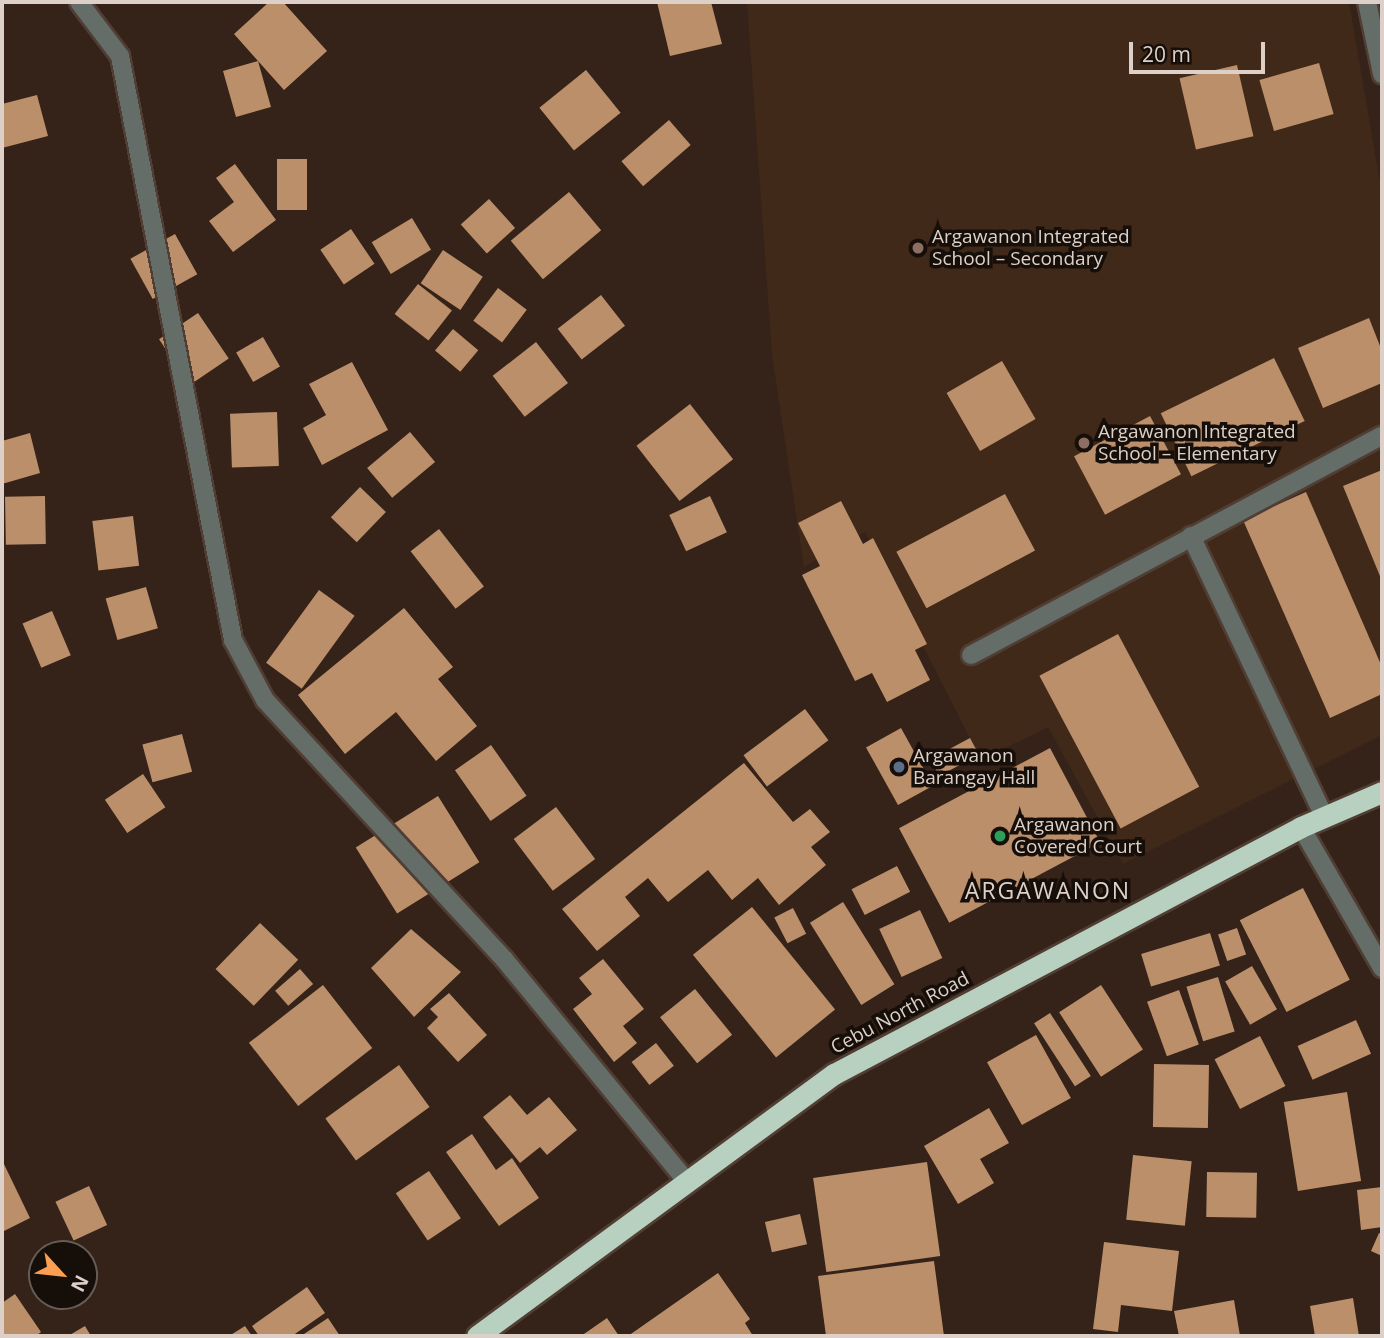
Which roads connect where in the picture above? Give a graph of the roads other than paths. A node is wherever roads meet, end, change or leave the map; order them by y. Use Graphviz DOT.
graph roads {
  1 [pos="79,2"];
  2 [pos="1367,2"];
  3 [pos="1382,74"];
  4 [pos="1382,436"];
  5 [pos="1191,536"];
  6 [pos="971,655"];
  7 [pos="1382,792"];
  8 [pos="1324,816"];
  9 [pos="1301,827"];
  10 [pos="1382,968"];
  11 [pos="687,1182"];
  12 [pos="477,1336"];
  1 -- 11 [label="street"];
  2 -- 3 [label="street"];
  4 -- 5 [label="street"];
  5 -- 6 [label="street"];
  5 -- 8 [label="street"];
  7 -- 8 [label="highway, Cebu North Road"];
  8 -- 9 [label="highway, Cebu North Road"];
  9 -- 10 [label="street"];
  9 -- 11 [label="highway, Cebu North Road"];
  11 -- 12 [label="highway, Cebu North Road"];
}
